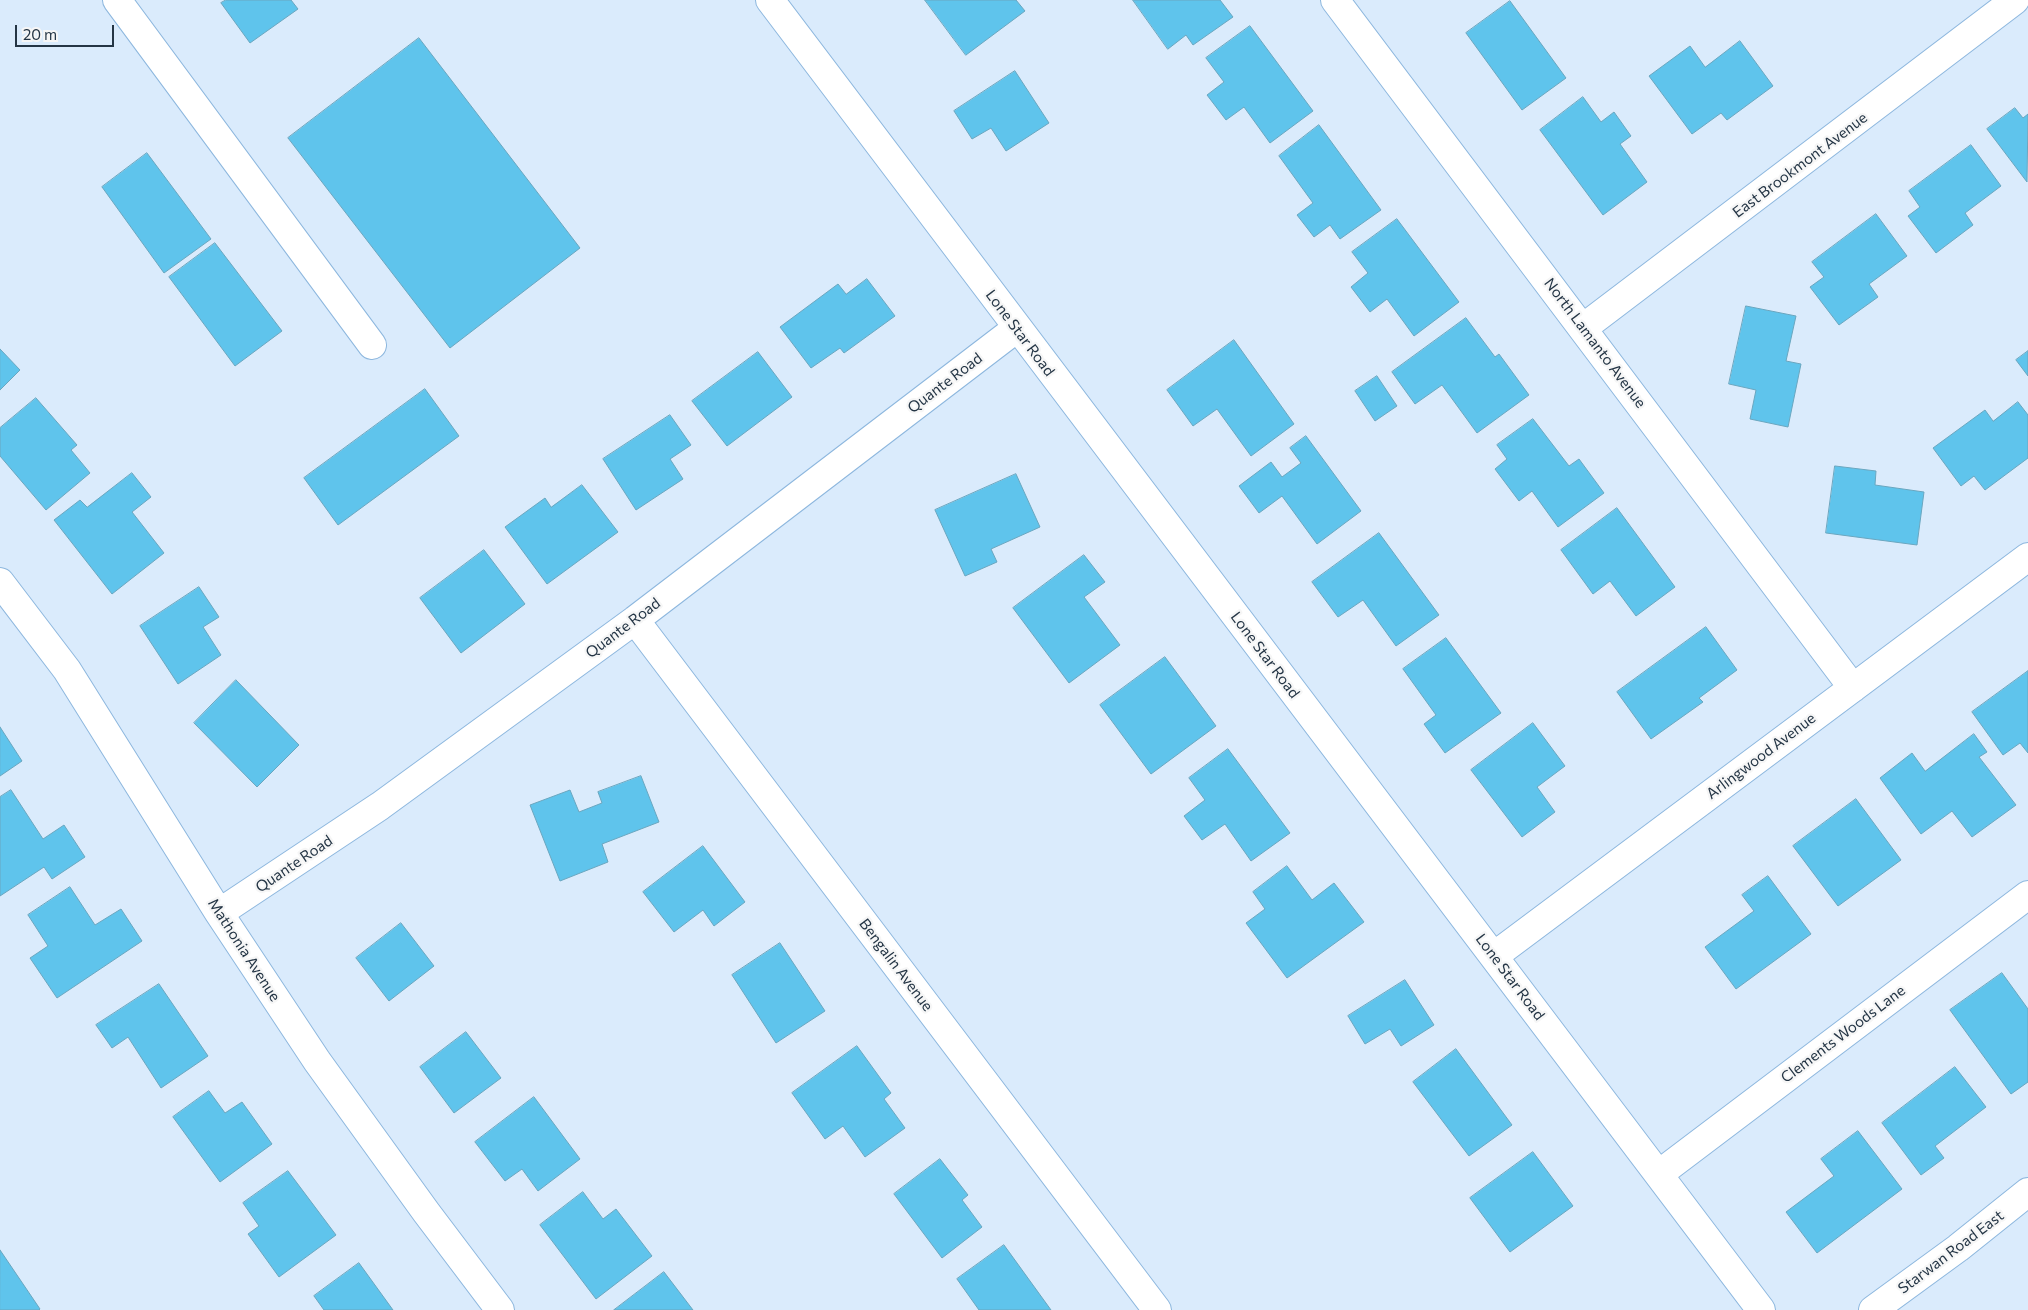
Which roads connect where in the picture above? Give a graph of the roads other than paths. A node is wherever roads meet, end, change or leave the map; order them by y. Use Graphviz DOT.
graph roads {
  1 [pos="117,0"];
  2 [pos="770,0"];
  3 [pos="1335,0"];
  4 [pos="2015,0"];
  5 [pos="1017,328"];
  6 [pos="1583,328"];
  7 [pos="372,345"];
  8 [pos="2028,557"];
  9 [pos="0,582"];
  10 [pos="634,620"];
  11 [pos="1853,688"];
  12 [pos="2028,894"];
  13 [pos="219,913"];
  14 [pos="1494,956"];
  15 [pos="1659,1174"];
  16 [pos="2028,1192"];
  17 [pos="500,1310"];
  18 [pos="1157,1310"];
  19 [pos="1761,1310"];
  20 [pos="1873,1310"];
  1 -- 7 [label="street"];
  2 -- 5 [label="street, Lone Star Road"];
  3 -- 6 [label="street, North Lamanto Avenue"];
  4 -- 6 [label="street, East Brookmont Avenue"];
  5 -- 10 [label="street, Quante Road"];
  5 -- 14 [label="street, Lone Star Road"];
  6 -- 11 [label="street, North Lamanto Avenue"];
  8 -- 11 [label="street, Arlingwood Avenue"];
  9 -- 13 [label="street, Mathonia Avenue"];
  10 -- 13 [label="street, Quante Road"];
  10 -- 18 [label="street, Bengalin Avenue"];
  11 -- 14 [label="street, Arlingwood Avenue"];
  12 -- 15 [label="street, Clements Woods Lane"];
  13 -- 17 [label="street, Mathonia Avenue"];
  14 -- 15 [label="street, Lone Star Road"];
  15 -- 19 [label="street, Lone Star Road"];
  16 -- 20 [label="street, Starwan Road East"];
}
